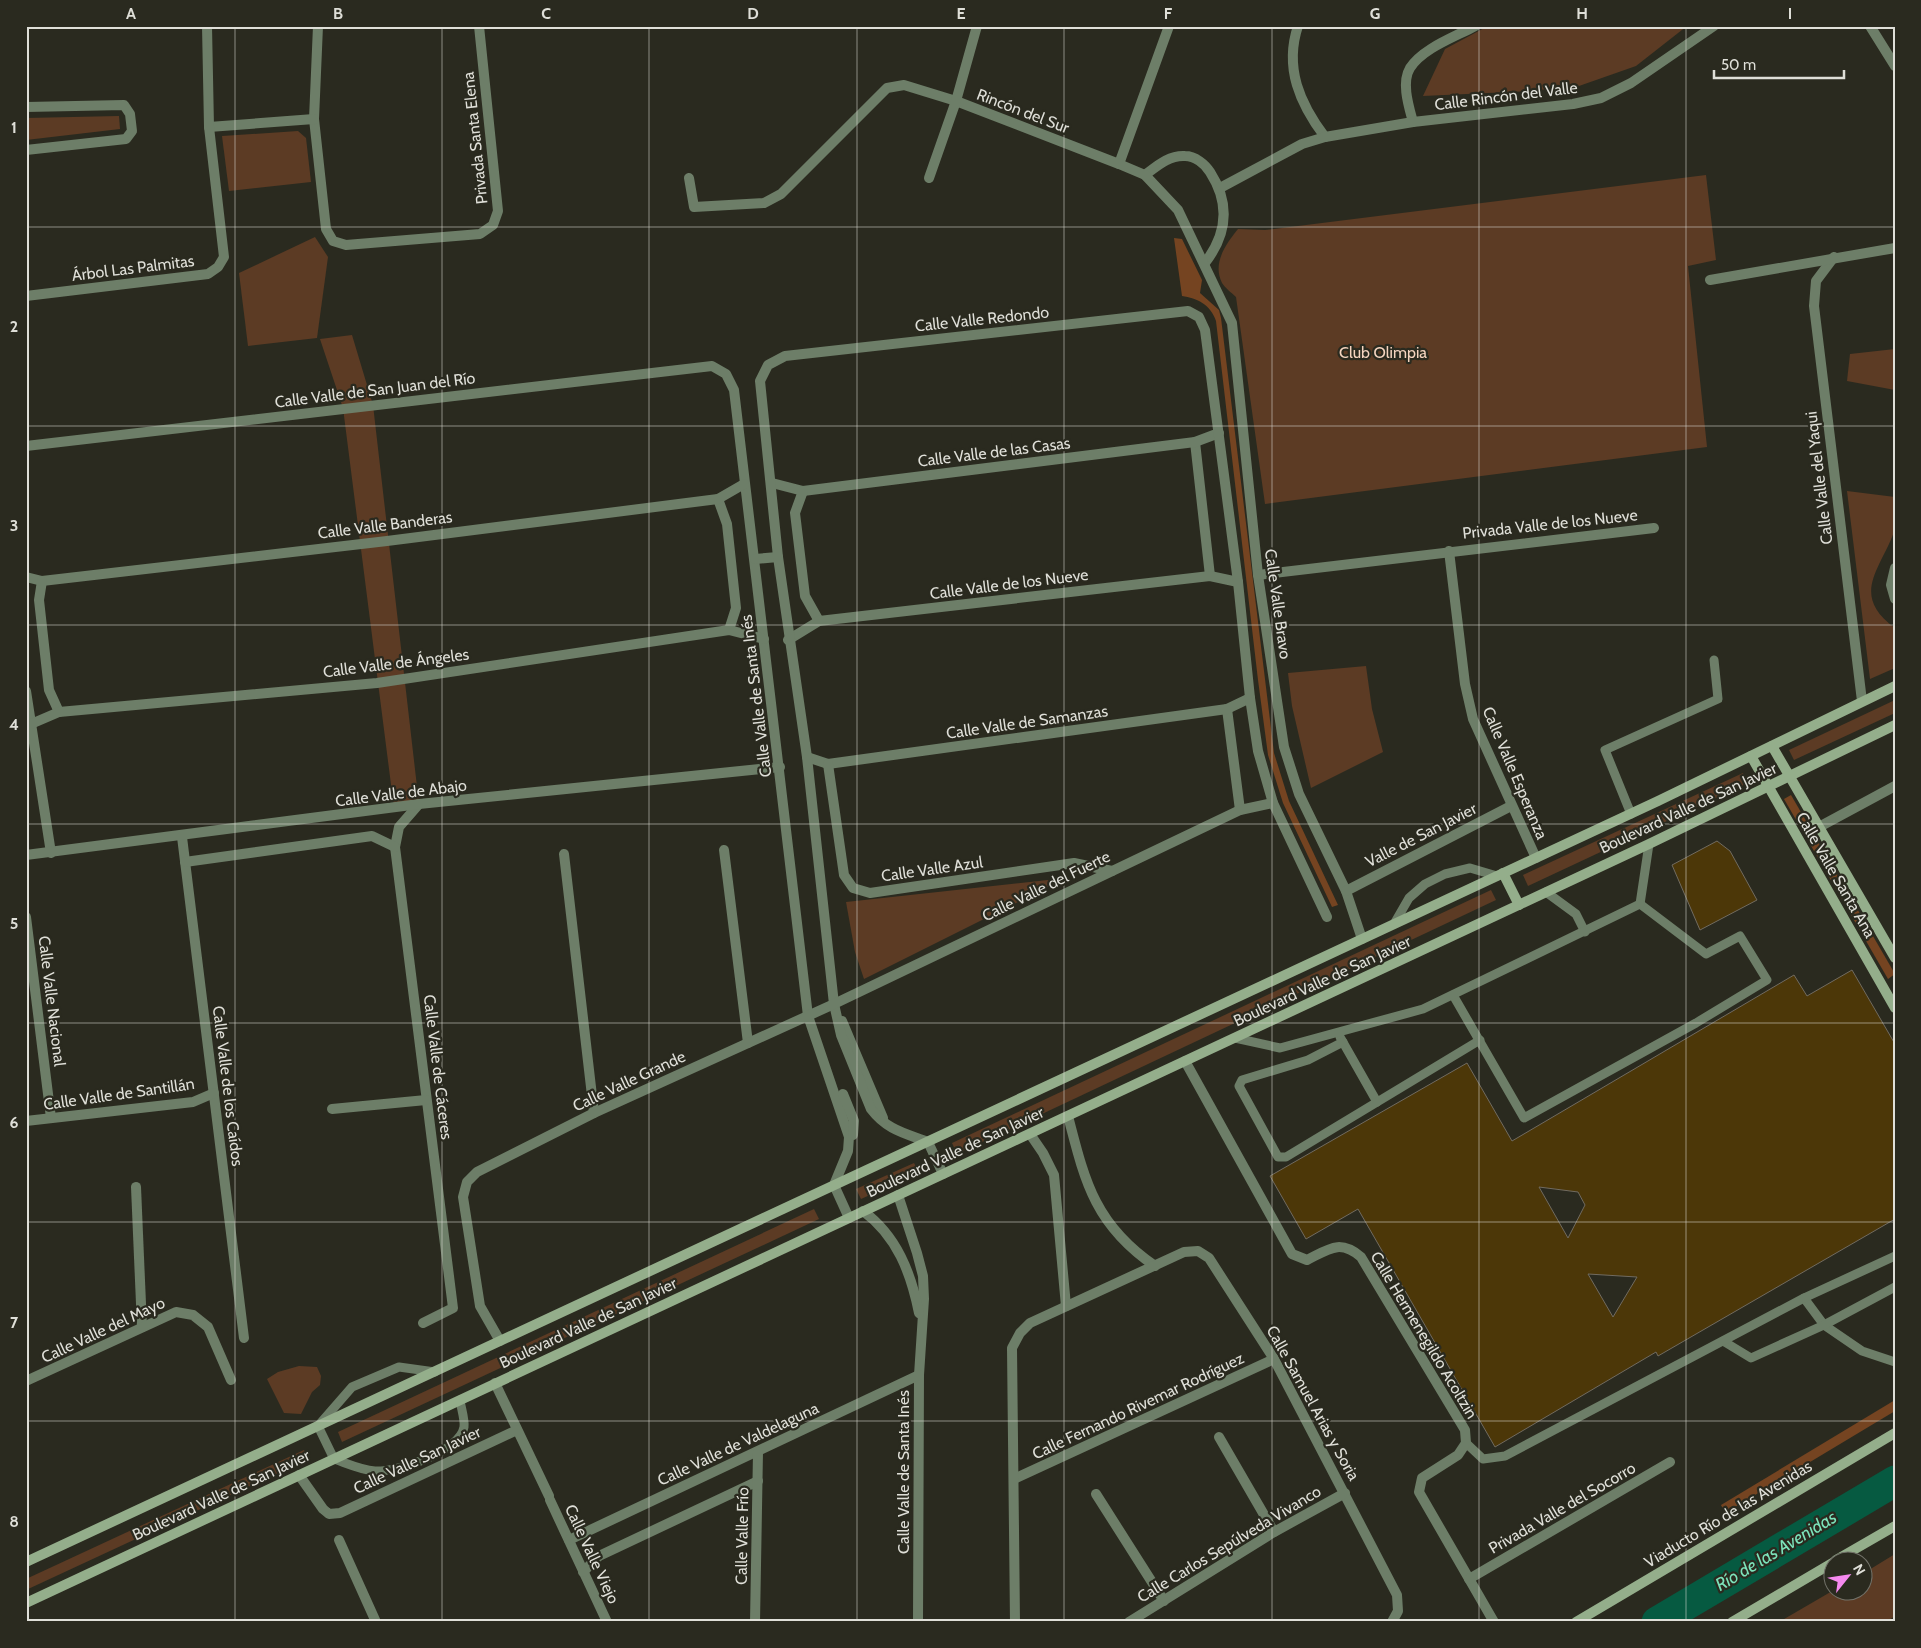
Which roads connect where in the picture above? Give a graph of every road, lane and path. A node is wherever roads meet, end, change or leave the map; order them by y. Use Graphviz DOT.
graph roads {
  1 [pos="207,26"];
  2 [pos="318,26"];
  3 [pos="479,26"];
  4 [pos="977,26"];
  5 [pos="1169,26"];
  6 [pos="1298,26"];
  7 [pos="1475,26"];
  8 [pos="1714,26"];
  9 [pos="1870,26"];
  10 [pos="1895,66"];
  11 [pos="956,101"];
  12 [pos="26,107"];
  13 [pos="314,119"];
  14 [pos="1413,122"];
  15 [pos="209,127"];
  16 [pos="1325,137"];
  17 [pos="26,150"];
  18 [pos="1119,164"];
  19 [pos="1145,175"];
  20 [pos="689,178"];
  21 [pos="929,178"];
  22 [pos="1220,188"];
  23 [pos="1178,210"];
  24 [pos="1895,248"];
  25 [pos="1834,257"];
  26 [pos="1205,263"];
  27 [pos="1710,280"];
  28 [pos="26,296"];
  29 [pos="726,374"];
  30 [pos="1219,433"];
  31 [pos="1195,442"];
  32 [pos="26,446"];
  33 [pos="772,483"];
  34 [pos="744,484"];
  35 [pos="803,491"];
  36 [pos="718,499"];
  37 [pos="1654,528"];
  38 [pos="1450,551"];
  39 [pos="778,557"];
  40 [pos="755,559"];
  41 [pos="1895,568"];
  42 [pos="1258,575"];
  43 [pos="1210,576"];
  44 [pos="26,577"];
  45 [pos="42,581"];
  46 [pos="1238,582"];
  47 [pos="1895,599"];
  48 [pos="819,621"];
  49 [pos="729,630"];
  50 [pos="764,639"];
  51 [pos="788,640"];
  52 [pos="1714,660"];
  53 [pos="1895,686"];
  54 [pos="26,692"];
  55 [pos="1250,698"];
  56 [pos="1862,701"];
  57 [pos="1227,709"];
  58 [pos="59,712"];
  59 [pos="31,724"];
  60 [pos="1895,725"];
  61 [pos="1772,746"];
  62 [pos="1751,756"];
  63 [pos="807,758"];
  64 [pos="828,764"];
  65 [pos="780,767"];
  66 [pos="1790,776"];
  67 [pos="1895,786"];
  68 [pos="1769,788"];
  69 [pos="1273,803"];
  70 [pos="419,804"];
  71 [pos="1511,806"];
  72 [pos="1240,810"];
  73 [pos="1631,814"];
  74 [pos="1819,826"];
  75 [pos="182,837"];
  76 [pos="1649,844"];
  77 [pos="395,847"];
  78 [pos="724,850"];
  79 [pos="51,853"];
  80 [pos="564,854"];
  81 [pos="26,855"];
  82 [pos="1536,858"];
  83 [pos="185,862"];
  84 [pos="1112,871"];
  85 [pos="1500,875"];
  86 [pos="1346,891"];
  87 [pos="1546,892"];
  88 [pos="1640,904"];
  89 [pos="1519,905"];
  90 [pos="26,918"];
  91 [pos="1327,918"];
  92 [pos="1394,924"];
  93 [pos="1584,932"];
  94 [pos="1362,939"];
  95 [pos="1895,958"];
  96 [pos="1895,985"];
  97 [pos="31,988"];
  98 [pos="1885,991"];
  99 [pos="1453,995"];
  100 [pos="834,1004"];
  101 [pos="1895,1008"];
  102 [pos="808,1016"];
  103 [pos="1338,1033"];
  104 [pos="1234,1038"];
  105 [pos="1480,1040"];
  106 [pos="1343,1042"];
  107 [pos="748,1043"];
  108 [pos="1185,1061"];
  109 [pos="214,1093"];
  110 [pos="426,1100"];
  111 [pos="1377,1102"];
  112 [pos="332,1109"];
  113 [pos="594,1113"];
  114 [pos="1068,1116"];
  115 [pos="51,1118"];
  116 [pos="26,1121"];
  117 [pos="1030,1134"];
  118 [pos="928,1142"];
  119 [pos="943,1174"];
  120 [pos="834,1185"];
  121 [pos="136,1187"];
  122 [pos="898,1195"];
  123 [pos="863,1211"];
  124 [pos="849,1218"];
  125 [pos="1895,1256"];
  126 [pos="1155,1266"];
  127 [pos="1895,1288"];
  128 [pos="1804,1298"];
  129 [pos="1066,1306"];
  130 [pos="921,1322"];
  131 [pos="423,1323"];
  132 [pos="1824,1325"];
  133 [pos="142,1327"];
  134 [pos="244,1338"];
  135 [pos="500,1341"];
  136 [pos="1724,1341"];
  137 [pos="1274,1359"];
  138 [pos="1895,1362"];
  139 [pos="435,1372"];
  140 [pos="919,1375"];
  141 [pos="231,1380"];
  142 [pos="26,1381"];
  143 [pos="495,1383"];
  144 [pos="460,1400"];
  145 [pos="318,1426"];
  146 [pos="517,1430"];
  147 [pos="1895,1433"];
  148 [pos="1219,1437"];
  149 [pos="1466,1443"];
  150 [pos="758,1452"];
  151 [pos="334,1459"];
  152 [pos="1670,1462"];
  153 [pos="299,1475"];
  154 [pos="1014,1479"];
  155 [pos="758,1481"];
  156 [pos="1345,1493"];
  157 [pos="1096,1494"];
  158 [pos="1895,1526"];
  159 [pos="1274,1532"];
  160 [pos="339,1540"];
  161 [pos="569,1540"];
  162 [pos="1854,1550"];
  163 [pos="26,1562"];
  164 [pos="1824,1568"];
  165 [pos="583,1572"];
  166 [pos="1469,1579"];
  167 [pos="1164,1601"];
  168 [pos="26,1603"];
  169 [pos="376,1622"];
  170 [pos="607,1622"];
  171 [pos="755,1622"];
  172 [pos="918,1622"];
  173 [pos="1015,1622"];
  174 [pos="1129,1622"];
  175 [pos="1392,1622"];
  176 [pos="1494,1622"];
  177 [pos="1576,1622"];
  178 [pos="1732,1622"];
  1 -- 15 [label="street, Árbol Las Palmitas"];
  2 -- 13 [label="street, Privada Santa Elena"];
  3 -- 13 [label="street, Privada Santa Elena"];
  4 -- 11 [label="street"];
  5 -- 18 [label="street"];
  6 -- 16 [label="street"];
  7 -- 14 [label="street, Calle Rincón del Valle"];
  8 -- 14 [label="street, Calle Rincón del Valle"];
  9 -- 10 [label="street"];
  11 -- 18 [label="street, Rincón del Sur"];
  11 -- 20 [label="street, Rincón del Sur"];
  11 -- 21 [label="street"];
  12 -- 17 [label="street"];
  13 -- 15 [label="street"];
  14 -- 16 [label="street"];
  15 -- 28 [label="street, Árbol Las Palmitas"];
  16 -- 22 [label="street"];
  18 -- 19 [label="street, Rincón del Sur"];
  19 -- 22 [label="street"];
  19 -- 23 [label="street, Rincón del Sur"];
  22 -- 26 [label="street"];
  23 -- 26 [label="street, Calle Valle Bravo"];
  24 -- 25 [label="street"];
  25 -- 27 [label="street"];
  25 -- 56 [label="street, Calle Valle del Yaqui"];
  26 -- 42 [label="street, Calle Valle Bravo"];
  29 -- 32 [label="street, Calle Valle de San Juan del Río"];
  29 -- 34 [label="street, Calle Valle de Santa Inés"];
  30 -- 31 [label="street, Calle Valle de las Casas"];
  30 -- 33 [label="street, Calle Valle Redondo"];
  30 -- 46 [label="street"];
  31 -- 35 [label="street, Calle Valle de las Casas"];
  31 -- 43 [label="street"];
  33 -- 35 [label="street, Calle Valle de las Casas"];
  33 -- 39 [label="street"];
  34 -- 36 [label="street, Calle Valle Banderas"];
  34 -- 40 [label="street, Calle Valle de Santa Inés"];
  35 -- 48 [label="street"];
  36 -- 45 [label="street, Calle Valle Banderas"];
  36 -- 49 [label="street"];
  37 -- 38 [label="street, Privada Valle de los Nueve"];
  38 -- 42 [label="street"];
  38 -- 71 [label="street, Calle Valle Esperanza"];
  39 -- 40 [label="street"];
  39 -- 51 [label="street"];
  40 -- 50 [label="street, Calle Valle de Santa Inés"];
  41 -- 47 [label="street"];
  42 -- 86 [label="street, Calle Valle Bravo"];
  43 -- 46 [label="street, Calle Valle de los Nueve"];
  43 -- 48 [label="street, Calle Valle de los Nueve"];
  44 -- 45 [label="street, Calle Valle Banderas"];
  45 -- 58 [label="street"];
  46 -- 55 [label="street"];
  48 -- 51 [label="street, Calle Valle de los Nueve"];
  49 -- 50 [label="street, Calle Valle de Ángeles"];
  49 -- 58 [label="street, Calle Valle de Ángeles"];
  50 -- 65 [label="street, Calle Valle de Santa Inés"];
  51 -- 63 [label="street"];
  52 -- 73 [label="lane"];
  53 -- 56 [label="main road, Boulevard Valle de San Javier"];
  54 -- 59 [label="street"];
  55 -- 57 [label="street, Calle Valle de Samanzas"];
  55 -- 69 [label="street"];
  56 -- 61 [label="main road, Boulevard Valle de San Javier"];
  57 -- 64 [label="street, Calle Valle de Samanzas"];
  57 -- 72 [label="street"];
  58 -- 59 [label="street, Calle Valle de Ángeles"];
  59 -- 79 [label="street"];
  60 -- 66 [label="main road, Boulevard Valle de San Javier"];
  61 -- 62 [label="main road, Boulevard Valle de San Javier"];
  61 -- 66 [label="main road, Calle Valle Santa Ana"];
  62 -- 68 [label="main road, Calle Valle Santa Ana"];
  62 -- 73 [label="main road, Boulevard Valle de San Javier"];
  63 -- 64 [label="street, Calle Valle de Samanzas"];
  63 -- 100 [label="street"];
  64 -- 84 [label="street, Calle Valle Azul"];
  65 -- 70 [label="street, Calle Valle de Abajo"];
  65 -- 102 [label="street, Calle Valle de Santa Inés"];
  66 -- 68 [label="main road, Boulevard Valle de San Javier"];
  66 -- 74 [label="main road, Calle Valle Santa Ana"];
  67 -- 74 [label="street"];
  68 -- 76 [label="main road, Boulevard Valle de San Javier"];
  68 -- 98 [label="main road, Calle Valle Santa Ana"];
  69 -- 72 [label="street, Calle Valle del Fuerte"];
  69 -- 91 [label="street"];
  70 -- 75 [label="street, Calle Valle de Abajo"];
  70 -- 77 [label="street, Calle Valle de Cáceres"];
  71 -- 82 [label="street, Calle Valle Esperanza"];
  71 -- 86 [label="street, Valle de San Javier"];
  72 -- 84 [label="street, Calle Valle del Fuerte"];
  73 -- 82 [label="main road, Boulevard Valle de San Javier"];
  74 -- 95 [label="main road, Calle Valle Santa Ana"];
  75 -- 79 [label="street, Calle Valle de Abajo"];
  75 -- 83 [label="street, Calle Valle de los Caídos"];
  76 -- 87 [label="main road, Boulevard Valle de San Javier"];
  76 -- 88 [label="lane"];
  77 -- 83 [label="street"];
  77 -- 110 [label="street, Calle Valle de Cáceres"];
  78 -- 107 [label="street"];
  79 -- 81 [label="street, Calle Valle de Abajo"];
  80 -- 113 [label="street"];
  82 -- 85 [label="main road, Boulevard Valle de San Javier"];
  83 -- 109 [label="street, Calle Valle de los Caídos"];
  84 -- 100 [label="street, Calle Valle del Fuerte"];
  85 -- 89 [label="main road"];
  85 -- 92 [label="main road, Boulevard Valle de San Javier"];
  85 -- 92 [label="lane"];
  86 -- 94 [label="street, Calle Valle Bravo"];
  87 -- 89 [label="main road, Boulevard Valle de San Javier"];
  87 -- 93 [label="lane"];
  88 -- 93 [label="lane"];
  88 -- 105 [label="lane"];
  89 -- 104 [label="main road, Boulevard Valle de San Javier"];
  90 -- 97 [label="street, Calle Valle Nacional"];
  92 -- 94 [label="main road, Boulevard Valle de San Javier"];
  93 -- 99 [label="lane"];
  94 -- 118 [label="main road, Boulevard Valle de San Javier"];
  96 -- 98 [label="main road"];
  97 -- 115 [label="street, Calle Valle Nacional"];
  98 -- 101 [label="main road, Calle Valle Santa Ana"];
  99 -- 103 [label="lane"];
  99 -- 105 [label="lane"];
  100 -- 102 [label="street, Calle Valle del Fuerte"];
  100 -- 118 [label="street"];
  102 -- 107 [label="street, Calle Valle Grande"];
  102 -- 120 [label="street, Calle Valle de Santa Inés"];
  103 -- 104 [label="lane"];
  103 -- 106 [label="lane"];
  104 -- 108 [label="main road, Boulevard Valle de San Javier"];
  105 -- 111 [label="lane"];
  106 -- 111 [label="lane"];
  106 -- 111 [label="lane"];
  107 -- 113 [label="street, Calle Valle Grande"];
  108 -- 114 [label="main road, Boulevard Valle de San Javier"];
  108 -- 149 [label="street, Calle Hermenegildo Acoltzin"];
  109 -- 115 [label="street, Calle Valle de Santillán"];
  109 -- 134 [label="street, Calle Valle de los Caídos"];
  110 -- 112 [label="street"];
  110 -- 131 [label="street, Calle Valle de Cáceres"];
  113 -- 135 [label="street, Calle Valle Grande"];
  114 -- 117 [label="main road, Boulevard Valle de San Javier"];
  114 -- 126 [label="street"];
  115 -- 116 [label="street, Calle Valle de Santillán"];
  117 -- 119 [label="main road, Boulevard Valle de San Javier"];
  117 -- 129 [label="street"];
  118 -- 119 [label="street"];
  118 -- 120 [label="main road, Boulevard Valle de San Javier"];
  119 -- 122 [label="main road, Boulevard Valle de San Javier"];
  120 -- 124 [label="street"];
  120 -- 135 [label="main road, Boulevard Valle de San Javier"];
  121 -- 133 [label="street"];
  122 -- 123 [label="main road, Boulevard Valle de San Javier"];
  122 -- 130 [label="street, Calle Valle de Santa Inés"];
  123 -- 124 [label="main road, Boulevard Valle de San Javier"];
  123 -- 130 [label="street, Calle Valle de Santa Inés"];
  124 -- 143 [label="main road, Boulevard Valle de San Javier"];
  125 -- 128 [label="lane"];
  126 -- 129 [label="street, Calle Samuel Arias y Soria"];
  126 -- 137 [label="street, Calle Samuel Arias y Soria"];
  127 -- 132 [label="lane"];
  128 -- 132 [label="lane"];
  128 -- 136 [label="lane"];
  129 -- 154 [label="street, Calle Samuel Arias y Soria"];
  130 -- 140 [label="street, Calle Valle de Santa Inés"];
  132 -- 136 [label="lane"];
  132 -- 138 [label="lane"];
  133 -- 141 [label="street, Calle Valle del Mayo"];
  133 -- 142 [label="street, Calle Valle del Mayo"];
  135 -- 139 [label="main road, Boulevard Valle de San Javier"];
  136 -- 149 [label="lane"];
  137 -- 154 [label="street, Calle Fernando Rivemar Rodríguez"];
  137 -- 156 [label="street, Calle Samuel Arias y Soria"];
  139 -- 145 [label="main road, Boulevard Valle de San Javier"];
  139 -- 145 [label="lane"];
  140 -- 150 [label="street, Calle Valle de Valdelaguna"];
  140 -- 172 [label="street, Calle Valle de Santa Inés"];
  143 -- 144 [label="main road, Boulevard Valle de San Javier"];
  143 -- 146 [label="street, Calle Valle Viejo"];
  144 -- 151 [label="main road, Boulevard Valle de San Javier"];
  144 -- 151 [label="lane"];
  145 -- 151 [label="lane"];
  145 -- 163 [label="main road, Boulevard Valle de San Javier"];
  146 -- 153 [label="street, Calle Valle San Javier"];
  146 -- 161 [label="street, Calle Valle Viejo"];
  147 -- 177 [label="main road, Viaducto Río de las Avenidas"];
  148 -- 159 [label="street"];
  149 -- 166 [label="street, Calle Hermenegildo Acoltzin"];
  150 -- 155 [label="street, Calle Valle Frío"];
  150 -- 161 [label="street, Calle Valle de Valdelaguna"];
  151 -- 153 [label="main road, Boulevard Valle de San Javier"];
  152 -- 166 [label="street, Privada Valle del Socorro"];
  153 -- 168 [label="main road, Boulevard Valle de San Javier"];
  154 -- 173 [label="street, Calle Samuel Arias y Soria"];
  155 -- 165 [label="street"];
  155 -- 171 [label="street, Calle Valle Frío"];
  156 -- 159 [label="street, Calle Carlos Sepúlveda Vivanco"];
  156 -- 175 [label="street, Calle Samuel Arias y Soria"];
  157 -- 167 [label="street"];
  158 -- 162 [label="main road"];
  159 -- 167 [label="street, Calle Carlos Sepúlveda Vivanco"];
  160 -- 169 [label="street"];
  161 -- 165 [label="street, Calle Valle Viejo"];
  164 -- 178 [label="main road"];
  165 -- 170 [label="street, Calle Valle Viejo"];
  166 -- 176 [label="street, Calle Hermenegildo Acoltzin"];
  167 -- 174 [label="street, Calle Carlos Sepúlveda Vivanco"];
}
